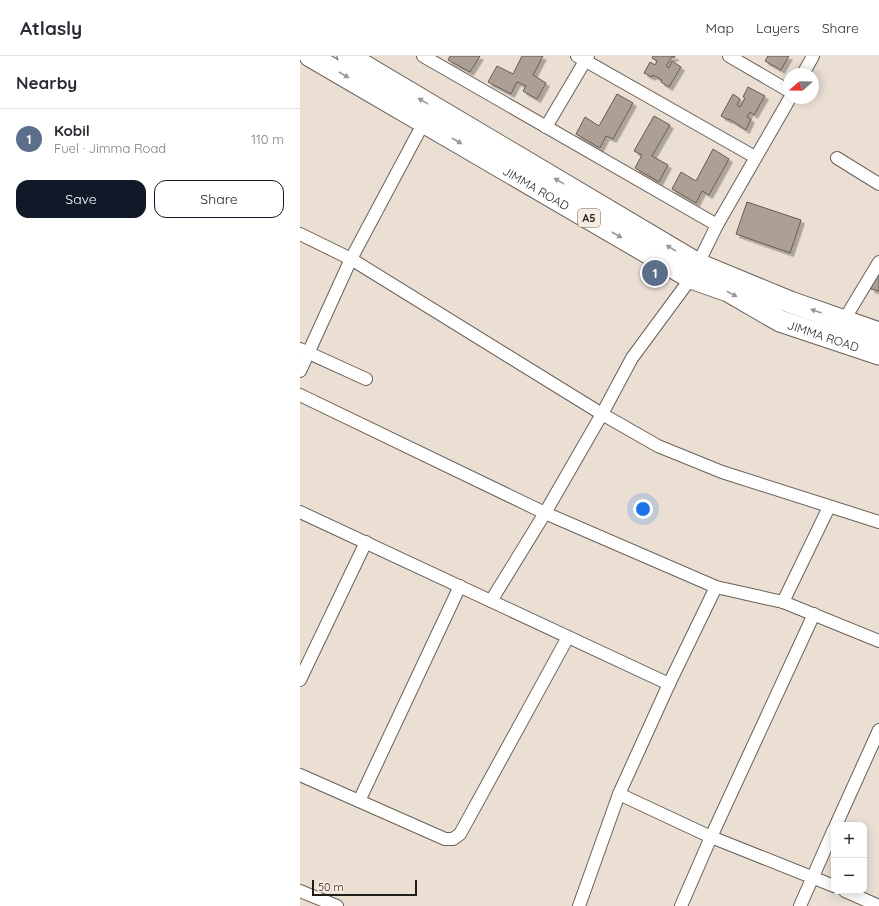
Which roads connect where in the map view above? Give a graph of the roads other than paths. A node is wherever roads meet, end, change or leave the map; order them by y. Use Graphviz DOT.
graph roads {
  1 [pos="310,56"];
  2 [pos="348,56"];
  3 [pos="423,56"];
  4 [pos="729,56"];
  5 [pos="813,56"];
  6 [pos="584,58"];
  7 [pos="806,68"];
  8 [pos="783,88"];
  9 [pos="786,104"];
  10 [pos="424,122"];
  11 [pos="546,127"];
  12 [pos="755,157"];
  13 [pos="837,158"];
  14 [pos="879,184"];
  15 [pos="717,225"];
  16 [pos="300,234"];
  17 [pos="351,259"];
  18 [pos="879,262"];
  19 [pos="695,271"];
  20 [pos="844,320"];
  21 [pos="879,333"];
  22 [pos="833,338"];
  23 [pos="304,351"];
  24 [pos="879,354"];
  25 [pos="300,371"];
  26 [pos="366,379"];
  27 [pos="300,395"];
  28 [pos="602,414"];
  29 [pos="829,507"];
  30 [pos="300,512"];
  31 [pos="545,513"];
  32 [pos="879,522"];
  33 [pos="366,542"];
  34 [pos="460,586"];
  35 [pos="716,587"];
  36 [pos="491,601"];
  37 [pos="783,602"];
  38 [pos="814,614"];
  39 [pos="568,637"];
  40 [pos="879,641"];
  41 [pos="300,680"];
  42 [pos="669,684"];
  43 [pos="879,730"];
  44 [pos="300,775"];
  45 [pos="619,794"];
  46 [pos="359,801"];
  47 [pos="837,822"];
  48 [pos="831,836"];
  49 [pos="711,837"];
  50 [pos="812,877"];
  51 [pos="831,885"];
  52 [pos="300,890"];
  53 [pos="852,894"];
  54 [pos="338,906"];
  55 [pos="579,906"];
  56 [pos="682,906"];
  57 [pos="800,906"];
  58 [pos="879,906"];
  1 -- 10 [label="highway, JIMMA ROAD / A5, one-way"];
  19 -- 2 [label="highway, A5, one-way"];
  3 -- 11 [label="street"];
  4 -- 8 [label="street"];
  5 -- 7 [label="street"];
  6 -- 11 [label="street"];
  6 -- 12 [label="street"];
  9 -- 12 [label="street"];
  10 -- 17 [label="street"];
  10 -- 19 [label="highway, JIMMA ROAD / A5, one-way"];
  11 -- 15 [label="street"];
  12 -- 15 [label="street"];
  13 -- 14 [label="street"];
  15 -- 19 [label="street"];
  16 -- 17 [label="street"];
  17 -- 23 [label="street"];
  17 -- 28 [label="street"];
  18 -- 20 [label="street"];
  20 -- 19 [label="highway, A5, one-way"];
  19 -- 22 [label="highway, JIMMA ROAD / A5, one-way"];
  19 -- 28 [label="street"];
  20 -- 21 [label="highway, A5"];
  20 -- 22 [label="street"];
  22 -- 24 [label="highway, JIMMA ROAD / A5"];
  23 -- 25 [label="street"];
  23 -- 26 [label="street"];
  27 -- 31 [label="street"];
  28 -- 29 [label="street"];
  28 -- 31 [label="street"];
  29 -- 32 [label="street"];
  29 -- 37 [label="street"];
  30 -- 33 [label="street"];
  31 -- 35 [label="street"];
  31 -- 36 [label="street"];
  33 -- 34 [label="street"];
  33 -- 41 [label="street"];
  34 -- 36 [label="street"];
  34 -- 46 [label="street"];
  35 -- 37 [label="street"];
  35 -- 42 [label="street"];
  36 -- 39 [label="street"];
  37 -- 38 [label="street"];
  38 -- 40 [label="street"];
  38 -- 49 [label="street"];
  39 -- 42 [label="street"];
  39 -- 46 [label="street"];
  42 -- 45 [label="street"];
  43 -- 47 [label="street"];
  44 -- 46 [label="street"];
  45 -- 49 [label="street"];
  45 -- 55 [label="street"];
  48 -- 50 [label="street"];
  49 -- 50 [label="street"];
  49 -- 56 [label="street"];
  50 -- 51 [label="street"];
  50 -- 57 [label="street"];
  52 -- 54 [label="street"];
  53 -- 58 [label="street"];
}
